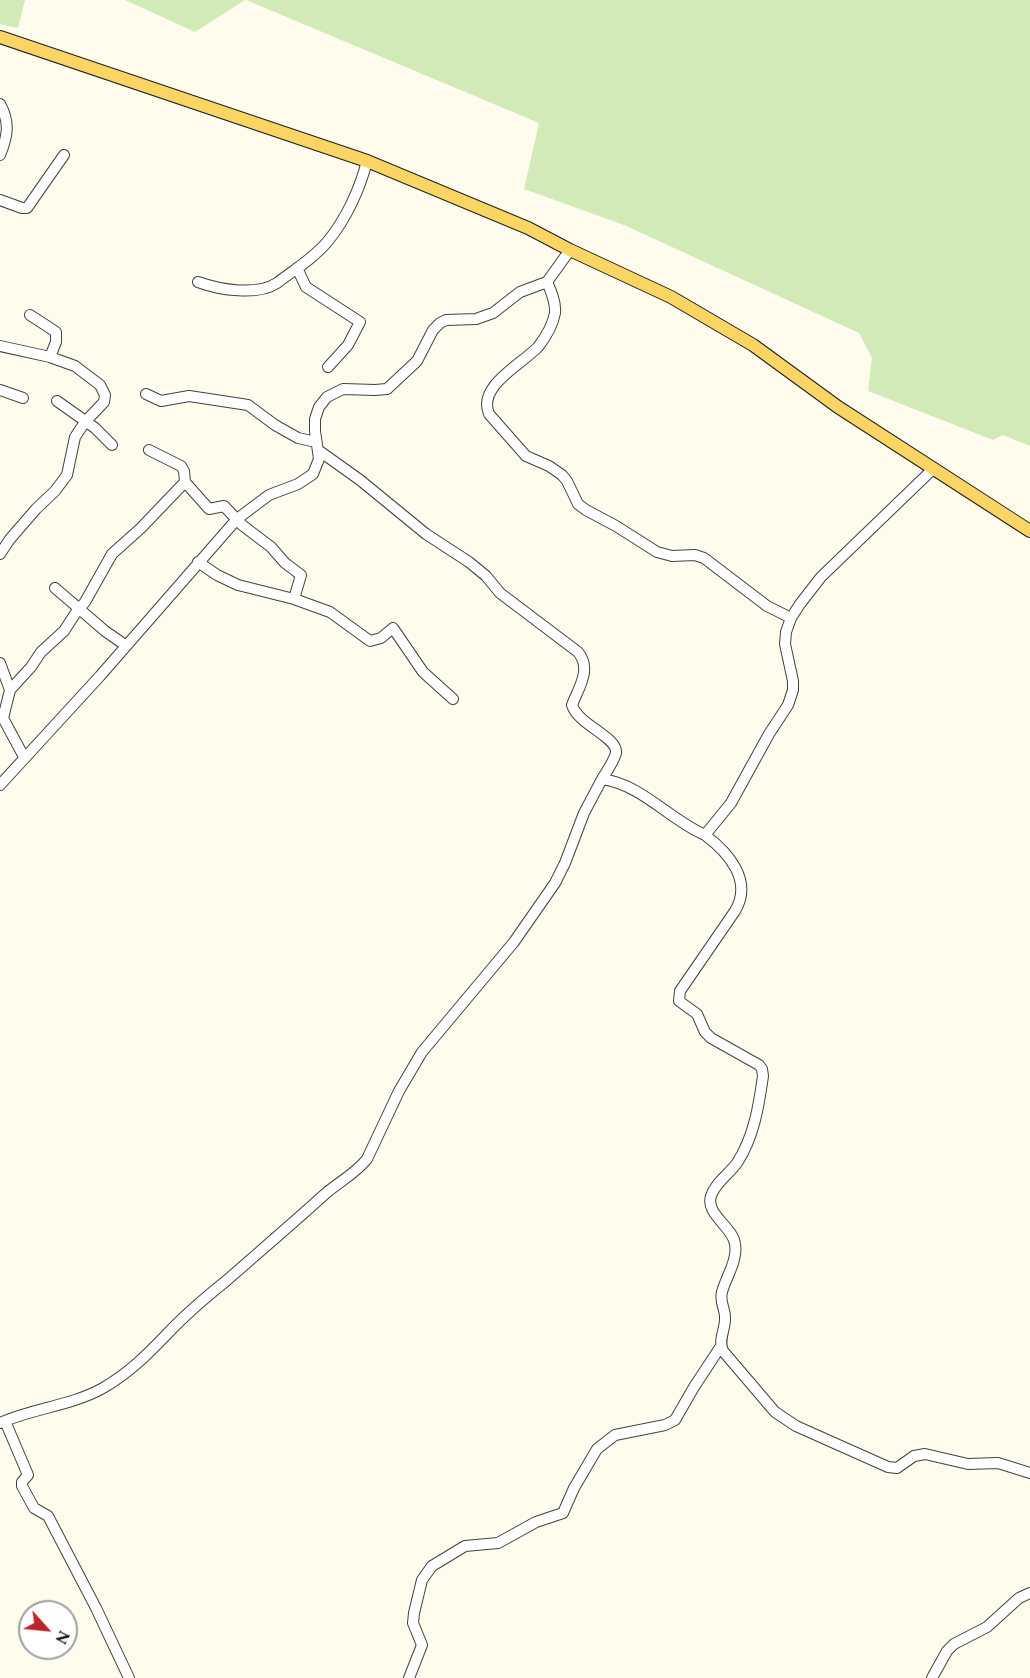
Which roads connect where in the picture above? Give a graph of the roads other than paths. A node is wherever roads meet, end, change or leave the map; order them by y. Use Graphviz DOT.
graph roads {
  1 [pos="0,37"];
  2 [pos="0,104"];
  3 [pos="0,155"];
  4 [pos="64,155"];
  5 [pos="366,161"];
  6 [pos="0,200"];
  7 [pos="570,250"];
  8 [pos="297,268"];
  9 [pos="198,282"];
  10 [pos="547,282"];
  11 [pos="30,315"];
  12 [pos="0,346"];
  13 [pos="50,357"];
  14 [pos="327,367"];
  15 [pos="0,390"];
  16 [pos="146,394"];
  17 [pos="23,398"];
  18 [pos="57,401"];
  19 [pos="85,422"];
  20 [pos="112,445"];
  21 [pos="317,446"];
  22 [pos="149,450"];
  23 [pos="934,468"];
  24 [pos="185,482"];
  25 [pos="237,519"];
  26 [pos="1030,531"];
  27 [pos="0,554"];
  28 [pos="198,562"];
  29 [pos="55,588"];
  30 [pos="294,599"];
  31 [pos="81,609"];
  32 [pos="791,618"];
  33 [pos="125,645"];
  34 [pos="0,663"];
  35 [pos="10,690"];
  36 [pos="453,699"];
  37 [pos="24,757"];
  38 [pos="602,779"];
  39 [pos="0,785"];
  40 [pos="705,835"];
  41 [pos="721,1346"];
  42 [pos="3,1422"];
  43 [pos="1030,1473"];
  44 [pos="1030,1593"];
  45 [pos="129,1678"];
  46 [pos="409,1678"];
  47 [pos="932,1678"];
  1 -- 5 [label="main road"];
  2 -- 3 [label="street"];
  4 -- 6 [label="street"];
  5 -- 7 [label="main road"];
  5 -- 8 [label="street"];
  7 -- 10 [label="street"];
  7 -- 23 [label="main road"];
  8 -- 9 [label="street"];
  8 -- 14 [label="street"];
  10 -- 21 [label="street"];
  10 -- 32 [label="street"];
  11 -- 13 [label="street"];
  12 -- 13 [label="street"];
  13 -- 19 [label="street"];
  15 -- 17 [label="street"];
  16 -- 21 [label="street"];
  18 -- 19 [label="street"];
  19 -- 20 [label="street"];
  19 -- 27 [label="street"];
  21 -- 25 [label="street"];
  21 -- 38 [label="street"];
  22 -- 24 [label="street"];
  23 -- 26 [label="main road"];
  23 -- 32 [label="street"];
  24 -- 25 [label="street"];
  24 -- 31 [label="street"];
  25 -- 28 [label="street"];
  25 -- 30 [label="street"];
  28 -- 30 [label="street"];
  28 -- 33 [label="street"];
  29 -- 31 [label="street"];
  30 -- 36 [label="street"];
  31 -- 33 [label="street"];
  31 -- 35 [label="street"];
  32 -- 40 [label="street"];
  33 -- 37 [label="street"];
  34 -- 35 [label="street"];
  35 -- 37 [label="street"];
  37 -- 39 [label="street"];
  38 -- 40 [label="street"];
  38 -- 42 [label="street"];
  40 -- 41 [label="street"];
  41 -- 43 [label="street"];
  41 -- 46 [label="street"];
  42 -- 45 [label="street"];
  44 -- 47 [label="street"];
}
